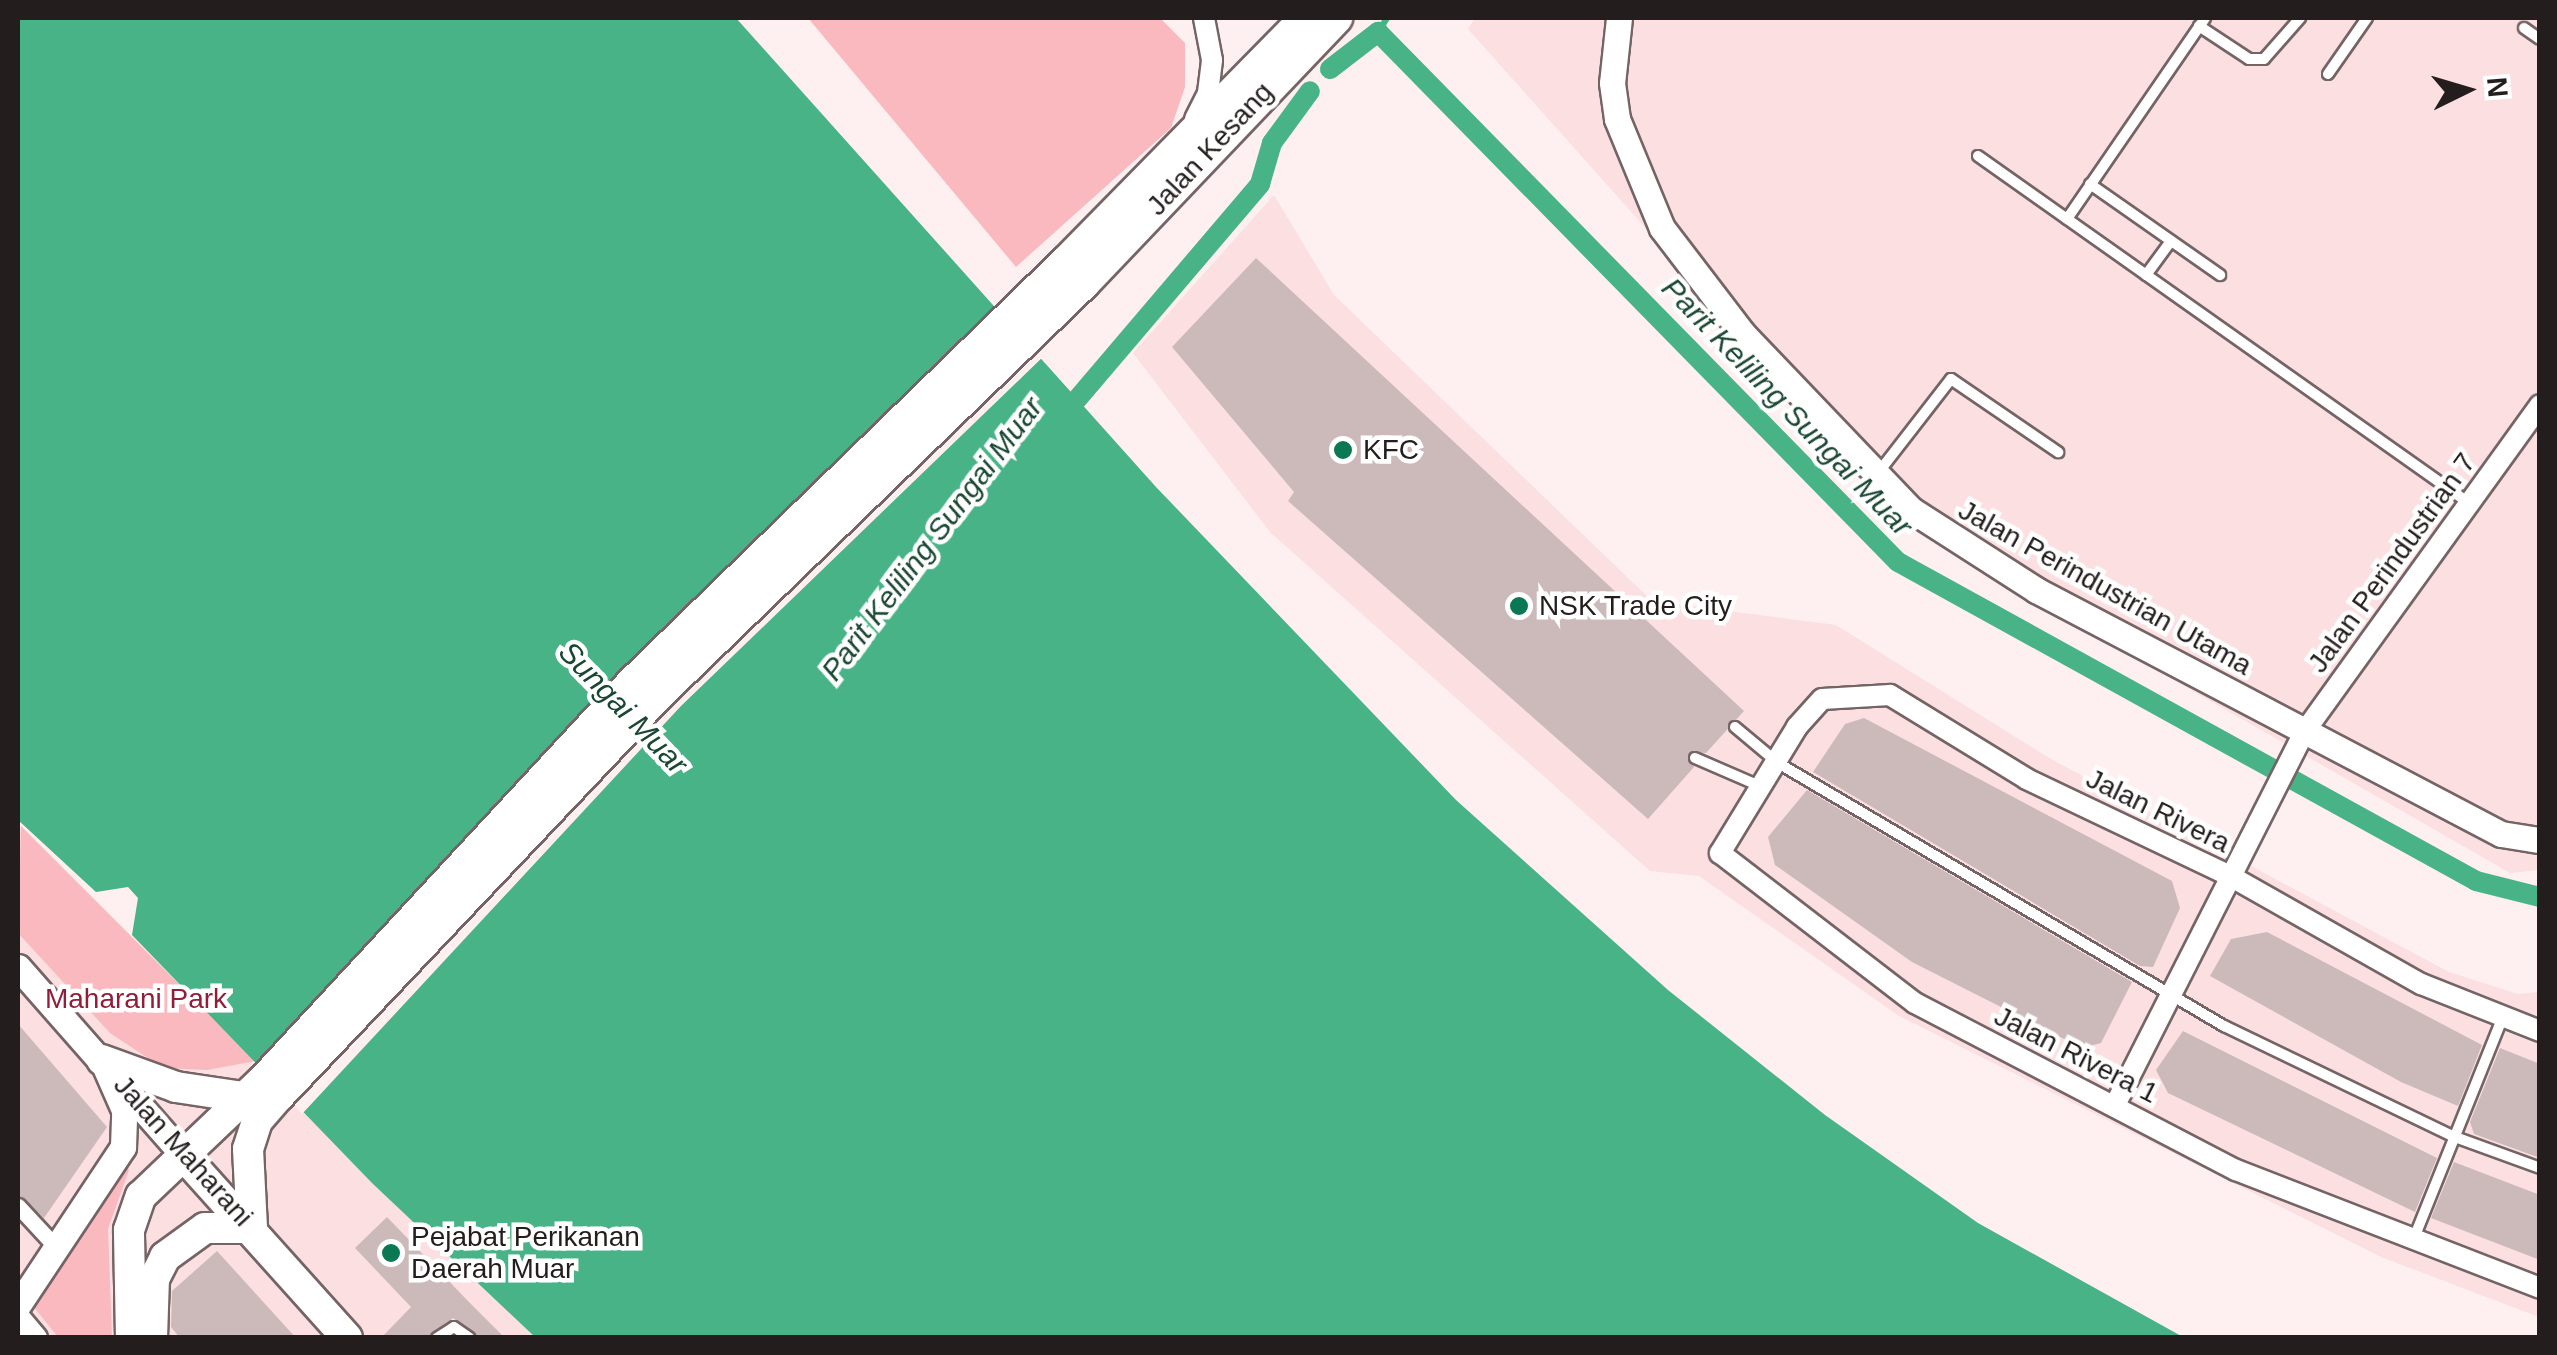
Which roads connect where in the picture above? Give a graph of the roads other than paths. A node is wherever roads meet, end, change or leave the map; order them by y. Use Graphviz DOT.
graph roads {
  1 [pos="1204,18"];
  2 [pos="1306,18"];
  3 [pos="1337,18"];
  4 [pos="1619,18"];
  5 [pos="2300,18"];
  6 [pos="2367,18"];
  7 [pos="2202,22"];
  8 [pos="2524,28"];
  9 [pos="2540,39"];
  10 [pos="2328,74"];
  11 [pos="1188,134"];
  12 [pos="1978,156"];
  13 [pos="2090,184"];
  14 [pos="2066,219"];
  15 [pos="2171,241"];
  16 [pos="1075,273"];
  17 [pos="2146,275"];
  18 [pos="2220,275"];
  19 [pos="2540,405"];
  20 [pos="2058,452"];
  21 [pos="1878,474"];
  22 [pos="2469,503"];
  23 [pos="1735,726"];
  24 [pos="2306,731"];
  25 [pos="1695,758"];
  26 [pos="1778,763"];
  27 [pos="1762,787"];
  28 [pos="2540,840"];
  29 [pos="2228,875"];
  30 [pos="18,967"];
  31 [pos="2170,990"];
  32 [pos="2503,1017"];
  33 [pos="2540,1031"];
  34 [pos="102,1060"];
  35 [pos="261,1091"];
  36 [pos="2115,1105"];
  37 [pos="2455,1137"];
  38 [pos="182,1154"];
  39 [pos="2540,1168"];
  40 [pos="18,1206"];
  41 [pos="252,1228"];
  42 [pos="2414,1239"];
  43 [pos="56,1247"];
  44 [pos="2540,1288"];
  45 [pos="18,1305"];
  46 [pos="18,1319"];
  47 [pos="151,1325"];
  48 [pos="34,1338"];
  49 [pos="131,1338"];
  50 [pos="172,1338"];
  51 [pos="346,1338"];
  52 [pos="437,1338"];
  53 [pos="470,1338"];
  1 -- 11 [label="street"];
  2 -- 11 [label="main road, Jalan Kesang"];
  3 -- 16 [label="main road, Jalan Kesang"];
  4 -- 21 [label="street, Jalan Perindustrian Utama"];
  5 -- 7 [label="lane"];
  6 -- 10 [label="lane"];
  7 -- 13 [label="lane"];
  8 -- 9 [label="lane"];
  11 -- 16 [label="main road, Jalan Kesang"];
  12 -- 14 [label="lane"];
  13 -- 14 [label="lane"];
  13 -- 15 [label="lane"];
  14 -- 17 [label="lane"];
  15 -- 17 [label="lane"];
  15 -- 18 [label="lane"];
  16 -- 35 [label="main road"];
  17 -- 22 [label="lane"];
  19 -- 22 [label="street, Jalan Perindustrian 7"];
  20 -- 21 [label="lane"];
  21 -- 24 [label="street, Jalan Perindustrian Utama"];
  22 -- 24 [label="street, Jalan Perindustrian 7"];
  23 -- 26 [label="lane"];
  24 -- 28 [label="street, Jalan Perindustrian Utama"];
  24 -- 29 [label="street, Jalan Perindustrian 7"];
  25 -- 27 [label="lane"];
  26 -- 27 [label="street, Jalan Rivera 1"];
  26 -- 29 [label="street, Jalan Rivera"];
  26 -- 31 [label="lane"];
  27 -- 36 [label="street, Jalan Rivera 1"];
  29 -- 31 [label="street, Jalan Perindustrian 7"];
  29 -- 32 [label="street, Jalan Rivera"];
  30 -- 34 [label="street, Jalan Maharani"];
  31 -- 36 [label="street, Jalan Perindustrian 7"];
  31 -- 37 [label="lane"];
  32 -- 33 [label="street, Jalan Rivera"];
  32 -- 37 [label="lane"];
  34 -- 35 [label="main road"];
  34 -- 38 [label="street, Jalan Maharani"];
  34 -- 43 [label="street"];
  35 -- 38 [label="main road"];
  35 -- 41 [label="main road"];
  36 -- 42 [label="street, Jalan Rivera 1"];
  37 -- 39 [label="lane"];
  37 -- 42 [label="lane"];
  38 -- 41 [label="main road, Jalan Maharani"];
  38 -- 49 [label="main road"];
  40 -- 43 [label="street"];
  41 -- 47 [label="main road"];
  41 -- 51 [label="main road, Jalan Maharani"];
  42 -- 44 [label="street, Jalan Rivera 1"];
  43 -- 45 [label="street"];
  46 -- 48 [label="street"];
  47 -- 50 [label="lane"];
  52 -- 53 [label="lane"];
}
